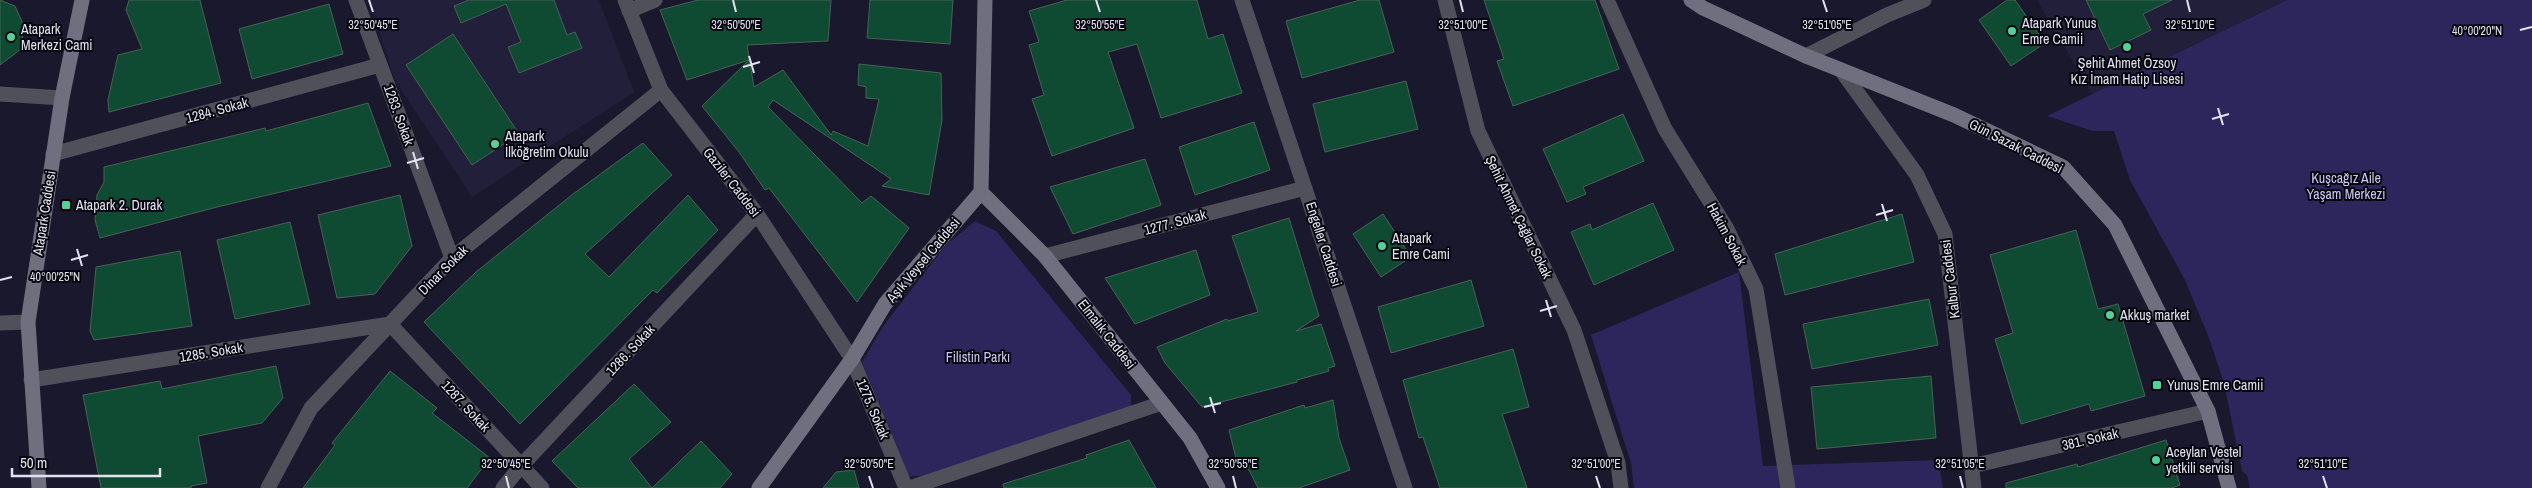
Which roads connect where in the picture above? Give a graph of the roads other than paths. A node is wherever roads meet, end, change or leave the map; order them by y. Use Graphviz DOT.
graph roads {
  1 [pos="82,0"];
  2 [pos="356,0"];
  3 [pos="655,0"];
  4 [pos="985,0"];
  5 [pos="1242,0"];
  6 [pos="1445,0"];
  7 [pos="1607,0"];
  8 [pos="1691,0"];
  9 [pos="1924,0"];
  10 [pos="627,5"];
  11 [pos="1806,56"];
  12 [pos="380,65"];
  13 [pos="1841,70"];
  14 [pos="660,90"];
  15 [pos="0,94"];
  16 [pos="62,98"];
  17 [pos="54,154"];
  18 [pos="1305,188"];
  19 [pos="981,192"];
  20 [pos="757,214"];
  21 [pos="1045,256"];
  22 [pos="452,258"];
  23 [pos="28,322"];
  24 [pos="0,323"];
  25 [pos="390,324"];
  26 [pos="852,359"];
  27 [pos="32,380"];
  28 [pos="1162,403"];
  29 [pos="2208,411"];
  30 [pos="522,466"];
  31 [pos="1972,466"];
  32 [pos="39,488"];
  33 [pos="268,488"];
  34 [pos="504,488"];
  35 [pos="542,488"];
  36 [pos="759,488"];
  37 [pos="908,488"];
  38 [pos="1218,488"];
  39 [pos="1405,488"];
  40 [pos="1621,488"];
  41 [pos="1788,488"];
  42 [pos="1974,488"];
  43 [pos="2228,488"];
  1 -- 16 [label="street, Atapark Caddesi"];
  2 -- 12 [label="street, 1283. Sokak"];
  3 -- 10 [label="street"];
  4 -- 19 [label="street"];
  5 -- 18 [label="street, Engeller Caddesi"];
  6 -- 40 [label="street, Şehit Ahmet Çağlar Sokak"];
  7 -- 41 [label="street, Hakim Sokak"];
  8 -- 11 [label="street, Gün Sazak Caddesi"];
  9 -- 11 [label="street"];
  10 -- 14 [label="street, Gaziler Caddesi"];
  11 -- 13 [label="street, Gün Sazak Caddesi"];
  12 -- 17 [label="street, 1284. Sokak"];
  12 -- 22 [label="street, 1283. Sokak"];
  13 -- 29 [label="street, Gün Sazak Caddesi"];
  13 -- 31 [label="street, Kalbur Caddesi"];
  14 -- 20 [label="street, Gaziler Caddesi"];
  14 -- 22 [label="street, Dinar Sokak"];
  15 -- 16 [label="street"];
  16 -- 17 [label="street, Atapark Caddesi"];
  17 -- 23 [label="street, Atapark Caddesi"];
  18 -- 21 [label="street, 1277. Sokak"];
  18 -- 39 [label="street, Engeller Caddesi"];
  19 -- 21 [label="street, Elmalık Caddesi"];
  19 -- 26 [label="street, Aşık Veysel Caddesi"];
  20 -- 26 [label="street, Gaziler Caddesi"];
  20 -- 30 [label="street, 1286. Sokak"];
  21 -- 28 [label="street, Elmalık Caddesi"];
  22 -- 25 [label="street, Dinar Sokak"];
  23 -- 24 [label="street"];
  23 -- 27 [label="street, Atapark Caddesi"];
  25 -- 27 [label="street, 1285. Sokak"];
  25 -- 30 [label="street, 1287. Sokak"];
  25 -- 33 [label="street, Dinar Sokak"];
  26 -- 36 [label="street, Aşık Veysel Caddesi"];
  26 -- 37 [label="street, 1275. Sokak"];
  27 -- 32 [label="street, Atapark Caddesi"];
  28 -- 37 [label="street"];
  28 -- 38 [label="street, Elmalık Caddesi"];
  29 -- 31 [label="street, 381. Sokak"];
  29 -- 43 [label="street, Gün Sazak Caddesi"];
  30 -- 34 [label="street, 1286. Sokak"];
  30 -- 35 [label="street, 1287. Sokak"];
  31 -- 42 [label="street, Kalbur Caddesi"];
}
